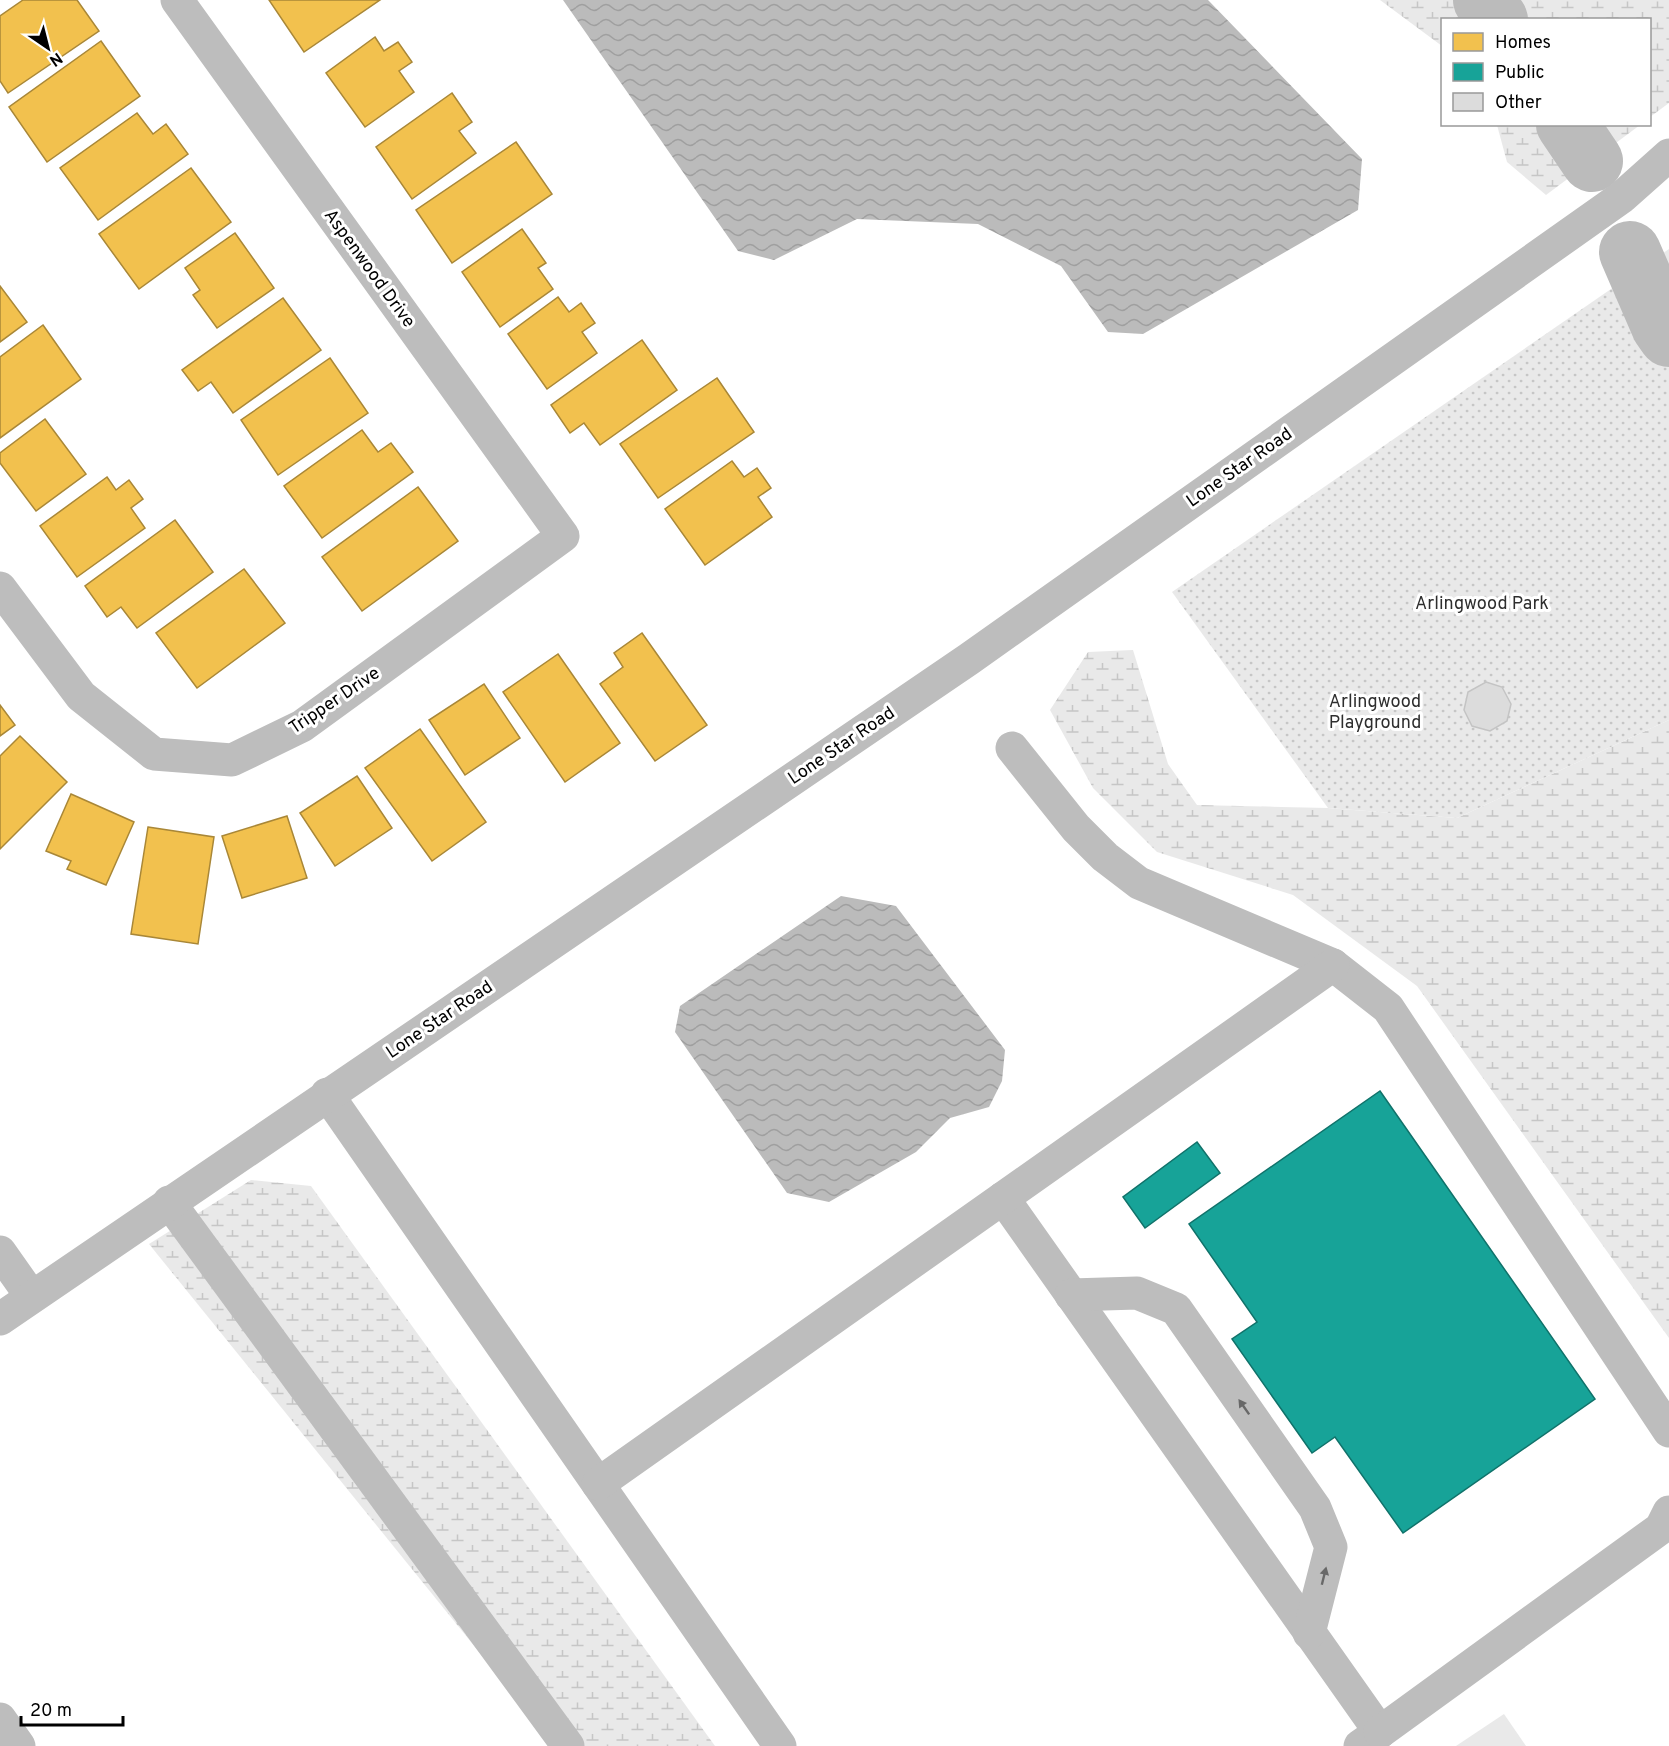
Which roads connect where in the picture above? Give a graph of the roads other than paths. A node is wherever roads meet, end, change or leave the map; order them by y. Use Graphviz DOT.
graph roads {
  1 [pos="177,0"];
  2 [pos="1669,154"];
  3 [pos="563,536"];
  4 [pos="0,588"];
  5 [pos="1012,748"];
  6 [pos="1333,965"];
  7 [pos="327,1094"];
  8 [pos="1003,1198"];
  9 [pos="169,1202"];
  10 [pos="0,1252"];
  11 [pos="1071,1295"];
  12 [pos="31,1296"];
  13 [pos="0,1319"];
  14 [pos="1669,1431"];
  15 [pos="598,1484"];
  16 [pos="1669,1512"];
  17 [pos="1309,1633"];
  18 [pos="0,1719"];
  19 [pos="1370,1739"];
  20 [pos="19,1746"];
  21 [pos="568,1746"];
  22 [pos="780,1746"];
  1 -- 3 [label="street, Aspenwood Drive"];
  2 -- 7 [label="street, Lone Star Road"];
  3 -- 4 [label="street, Tripper Drive"];
  5 -- 6 [label="street"];
  6 -- 8 [label="street"];
  6 -- 14 [label="street"];
  7 -- 9 [label="street, Lone Star Road"];
  7 -- 15 [label="street"];
  8 -- 11 [label="street"];
  8 -- 15 [label="street"];
  9 -- 12 [label="street, Lone Star Road"];
  9 -- 21 [label="street"];
  10 -- 12 [label="street"];
  11 -- 17 [label="street"];
  17 -- 11 [label="street, one-way"];
  12 -- 13 [label="street, Lone Star Road"];
  15 -- 22 [label="street"];
  16 -- 19 [label="street"];
  17 -- 19 [label="street"];
  18 -- 20 [label="street"];
}
